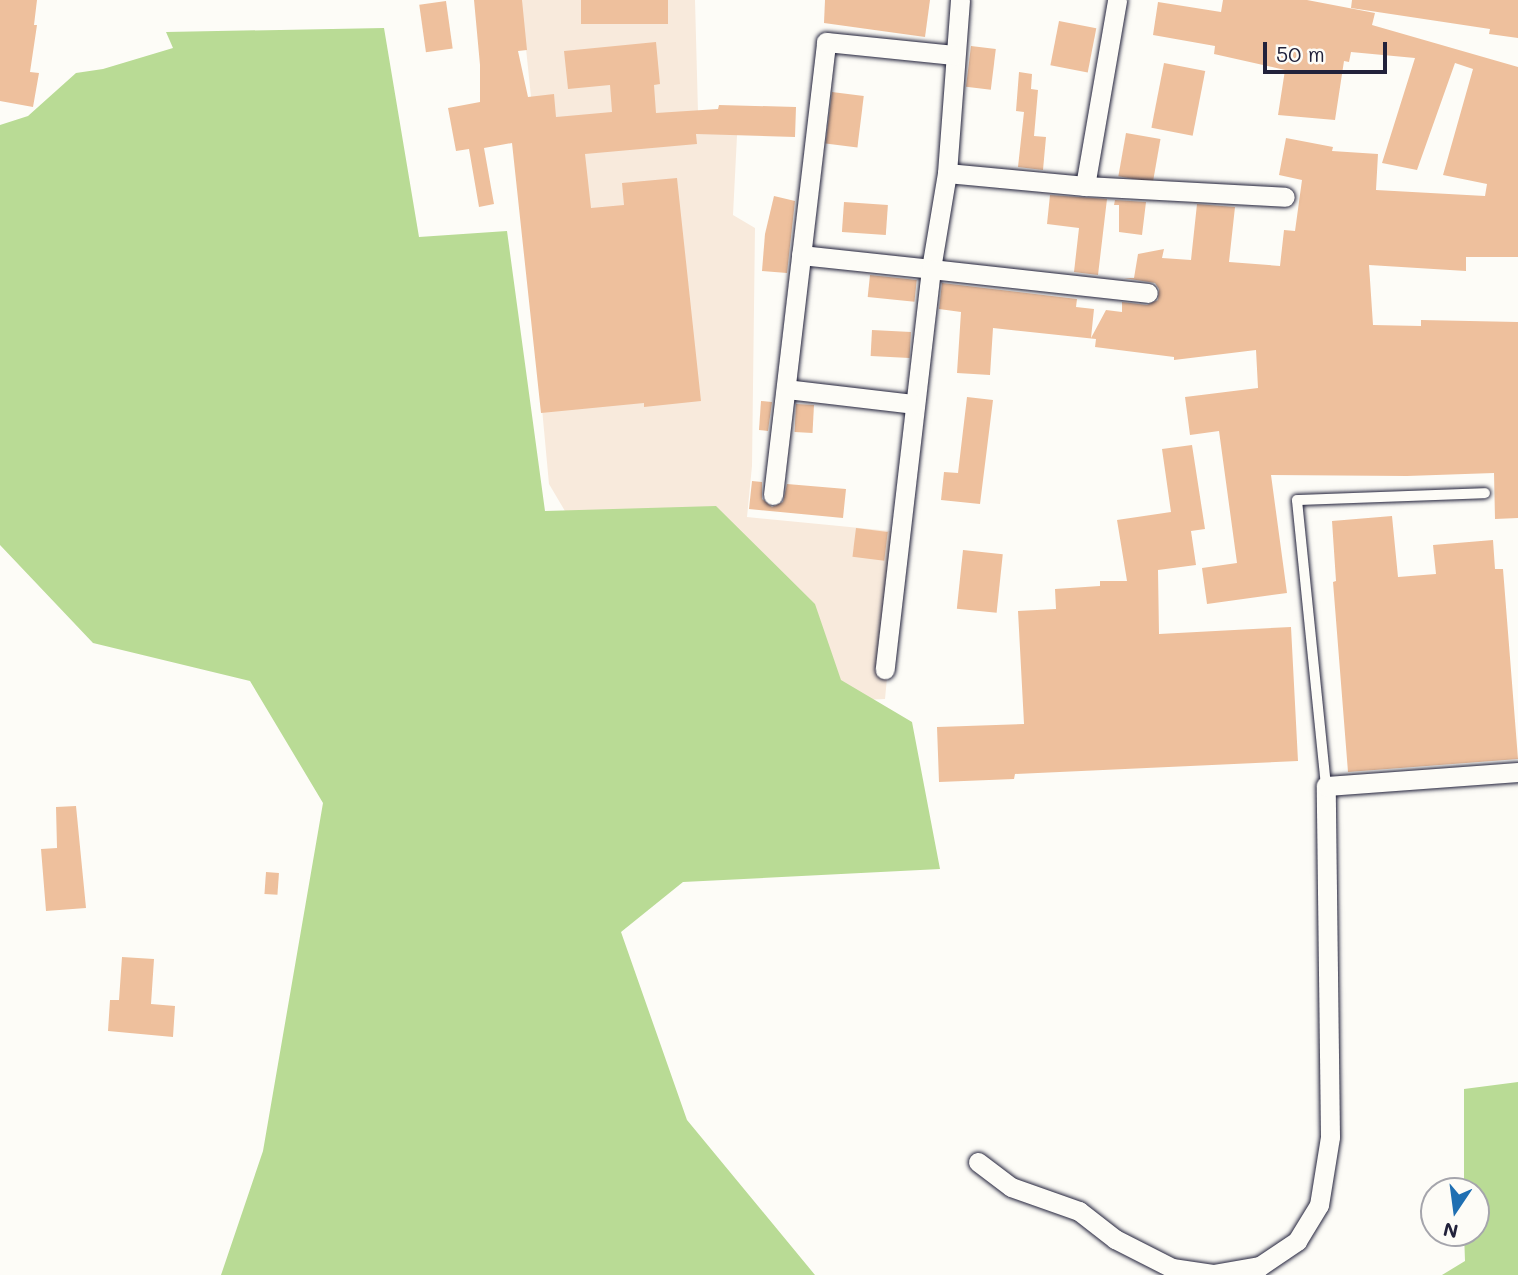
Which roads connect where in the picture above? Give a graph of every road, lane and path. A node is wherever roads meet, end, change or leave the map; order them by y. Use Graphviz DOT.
graph roads {
  1 [pos="960,0"];
  2 [pos="1117,0"];
  3 [pos="954,55"];
  4 [pos="947,173"];
  5 [pos="1085,186"];
  6 [pos="1285,197"];
  7 [pos="802,255"];
  8 [pos="931,269"];
  9 [pos="1148,293"];
  10 [pos="786,390"];
  11 [pos="914,404"];
  12 [pos="1485,493"];
  13 [pos="774,495"];
  14 [pos="885,669"];
  15 [pos="1518,772"];
  16 [pos="1326,786"];
  17 [pos="978,1162"];
  1 -- 3 [label="street"];
  2 -- 5 [label="street"];
  3 -- 4 [label="street"];
  3 -- 7 [label="street"];
  4 -- 5 [label="street"];
  4 -- 8 [label="street"];
  5 -- 6 [label="street"];
  7 -- 8 [label="street"];
  7 -- 10 [label="street"];
  8 -- 9 [label="street"];
  8 -- 11 [label="street"];
  10 -- 11 [label="street"];
  10 -- 13 [label="street"];
  11 -- 14 [label="street"];
  12 -- 16 [label="lane"];
  15 -- 16 [label="street"];
  16 -- 17 [label="street"];
}
